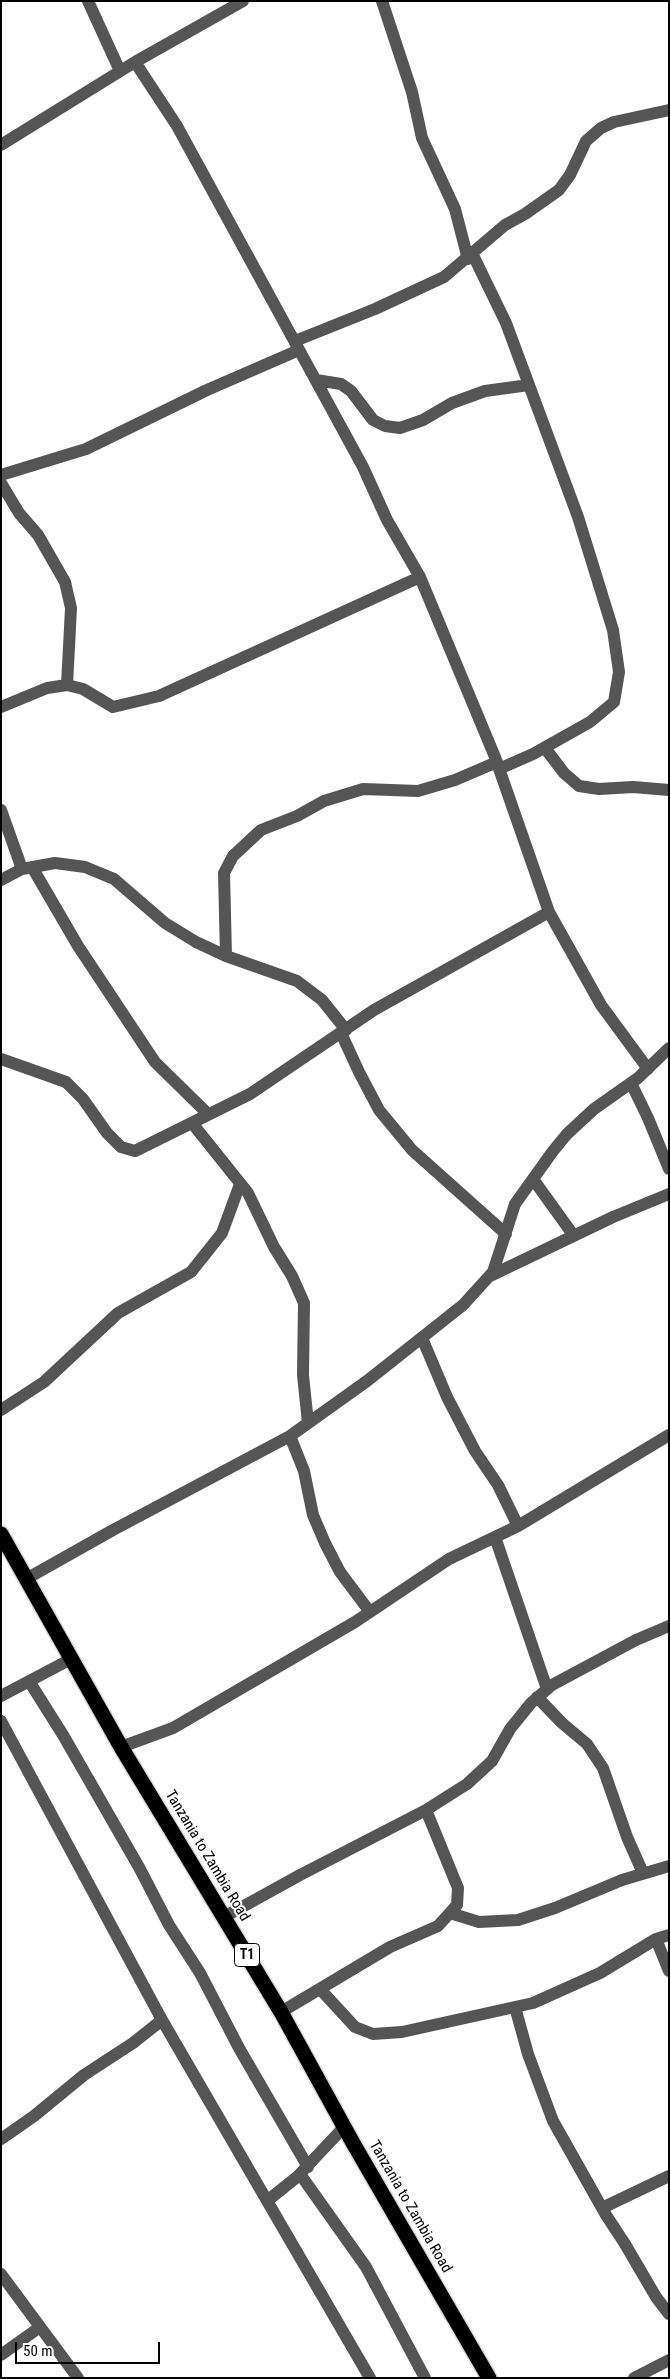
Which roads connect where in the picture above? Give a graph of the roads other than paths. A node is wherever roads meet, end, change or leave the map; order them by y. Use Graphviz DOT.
graph roads {
  1 [pos="88,1"];
  2 [pos="243,1"];
  3 [pos="382,1"];
  4 [pos="136,62"];
  5 [pos="120,71"];
  6 [pos="669,110"];
  7 [pos="1,145"];
  8 [pos="470,257"];
  9 [pos="297,345"];
  10 [pos="316,380"];
  11 [pos="529,385"];
  12 [pos="1,475"];
  13 [pos="1,483"];
  14 [pos="420,577"];
  15 [pos="67,685"];
  16 [pos="1,707"];
  17 [pos="544,748"];
  18 [pos="498,766"];
  19 [pos="669,790"];
  20 [pos="1,810"];
  21 [pos="27,868"];
  22 [pos="1,880"];
  23 [pos="549,912"];
  24 [pos="226,956"];
  25 [pos="343,1031"];
  26 [pos="669,1048"];
  27 [pos="1,1059"];
  28 [pos="648,1069"];
  29 [pos="632,1084"];
  30 [pos="208,1114"];
  31 [pos="192,1122"];
  32 [pos="669,1169"];
  33 [pos="533,1179"];
  34 [pos="240,1184"];
  35 [pos="669,1194"];
  36 [pos="506,1234"];
  37 [pos="574,1236"];
  38 [pos="490,1276"];
  39 [pos="422,1338"];
  40 [pos="1,1410"];
  41 [pos="308,1423"];
  42 [pos="669,1435"];
  43 [pos="290,1436"];
  44 [pos="518,1526"];
  45 [pos="1,1534"];
  46 [pos="495,1537"];
  47 [pos="26,1579"];
  48 [pos="370,1612"];
  49 [pos="669,1626"];
  50 [pos="71,1659"];
  51 [pos="29,1681"];
  52 [pos="542,1693"];
  53 [pos="1,1696"];
  54 [pos="1,1721"];
  55 [pos="121,1746"];
  56 [pos="426,1810"];
  57 [pos="669,1866"];
  58 [pos="643,1873"];
  59 [pos="450,1913"];
  60 [pos="224,1917"];
  61 [pos="669,1935"];
  62 [pos="656,1939"];
  63 [pos="669,1971"];
  64 [pos="320,1989"];
  65 [pos="516,2007"];
  66 [pos="281,2012"];
  67 [pos="162,2020"];
  68 [pos="344,2127"];
  69 [pos="3,2134"];
  70 [pos="304,2170"];
  71 [pos="669,2176"];
  72 [pos="267,2201"];
  73 [pos="602,2208"];
  74 [pos="1,2274"];
  75 [pos="669,2314"];
  76 [pos="40,2327"];
  77 [pos="1,2355"];
  78 [pos="669,2360"];
  79 [pos="78,2378"];
  80 [pos="370,2378"];
  81 [pos="425,2378"];
  82 [pos="489,2378"];
  83 [pos="634,2378"];
  1 -- 5 [label="street"];
  2 -- 4 [label="street"];
  3 -- 8 [label="street"];
  4 -- 5 [label="street"];
  4 -- 9 [label="street"];
  5 -- 7 [label="street"];
  6 -- 8 [label="street"];
  8 -- 9 [label="street"];
  8 -- 11 [label="street"];
  9 -- 10 [label="street"];
  9 -- 12 [label="street"];
  10 -- 11 [label="street"];
  10 -- 14 [label="street"];
  11 -- 17 [label="street"];
  13 -- 15 [label="street"];
  14 -- 15 [label="street"];
  14 -- 18 [label="street"];
  15 -- 16 [label="street"];
  17 -- 18 [label="street"];
  17 -- 19 [label="street"];
  18 -- 23 [label="street"];
  18 -- 24 [label="street"];
  20 -- 21 [label="street"];
  21 -- 22 [label="street"];
  21 -- 24 [label="street"];
  21 -- 30 [label="street"];
  23 -- 25 [label="street"];
  23 -- 28 [label="street"];
  24 -- 25 [label="street"];
  25 -- 30 [label="street"];
  25 -- 36 [label="street"];
  26 -- 28 [label="street"];
  27 -- 31 [label="street"];
  28 -- 29 [label="street"];
  29 -- 32 [label="street"];
  29 -- 33 [label="street"];
  30 -- 31 [label="street"];
  31 -- 34 [label="street"];
  33 -- 36 [label="street"];
  33 -- 37 [label="street"];
  34 -- 40 [label="street"];
  34 -- 41 [label="street"];
  35 -- 37 [label="street"];
  36 -- 38 [label="street"];
  37 -- 38 [label="street"];
  38 -- 39 [label="street"];
  39 -- 41 [label="street"];
  39 -- 44 [label="street"];
  41 -- 43 [label="street"];
  42 -- 44 [label="street"];
  43 -- 47 [label="street"];
  43 -- 48 [label="street"];
  44 -- 46 [label="street"];
  45 -- 47 [label="highway, Tanzania to Zambia Road / T1"];
  46 -- 48 [label="street"];
  46 -- 52 [label="street"];
  47 -- 50 [label="highway, Tanzania to Zambia Road / T1"];
  48 -- 55 [label="street"];
  49 -- 52 [label="street"];
  50 -- 51 [label="street"];
  50 -- 55 [label="highway, Tanzania to Zambia Road / T1"];
  51 -- 53 [label="street"];
  51 -- 70 [label="street"];
  52 -- 56 [label="street"];
  52 -- 58 [label="street"];
  54 -- 67 [label="street"];
  55 -- 60 [label="highway, Tanzania to Zambia Road / T1"];
  56 -- 59 [label="street"];
  56 -- 60 [label="street"];
  57 -- 58 [label="street"];
  58 -- 59 [label="street"];
  59 -- 64 [label="street"];
  60 -- 66 [label="highway, Tanzania to Zambia Road / T1"];
  61 -- 62 [label="street"];
  62 -- 63 [label="street"];
  62 -- 65 [label="street"];
  64 -- 65 [label="street"];
  64 -- 66 [label="street"];
  65 -- 73 [label="street"];
  66 -- 68 [label="highway, Tanzania to Zambia Road / T1"];
  67 -- 69 [label="street"];
  67 -- 72 [label="street"];
  68 -- 70 [label="street"];
  68 -- 82 [label="highway, Tanzania to Zambia Road / T1"];
  70 -- 72 [label="street"];
  70 -- 81 [label="street"];
  71 -- 73 [label="street"];
  72 -- 80 [label="street"];
  73 -- 75 [label="street"];
  74 -- 76 [label="street"];
  76 -- 77 [label="street"];
  76 -- 79 [label="street"];
  78 -- 83 [label="street"];
}
